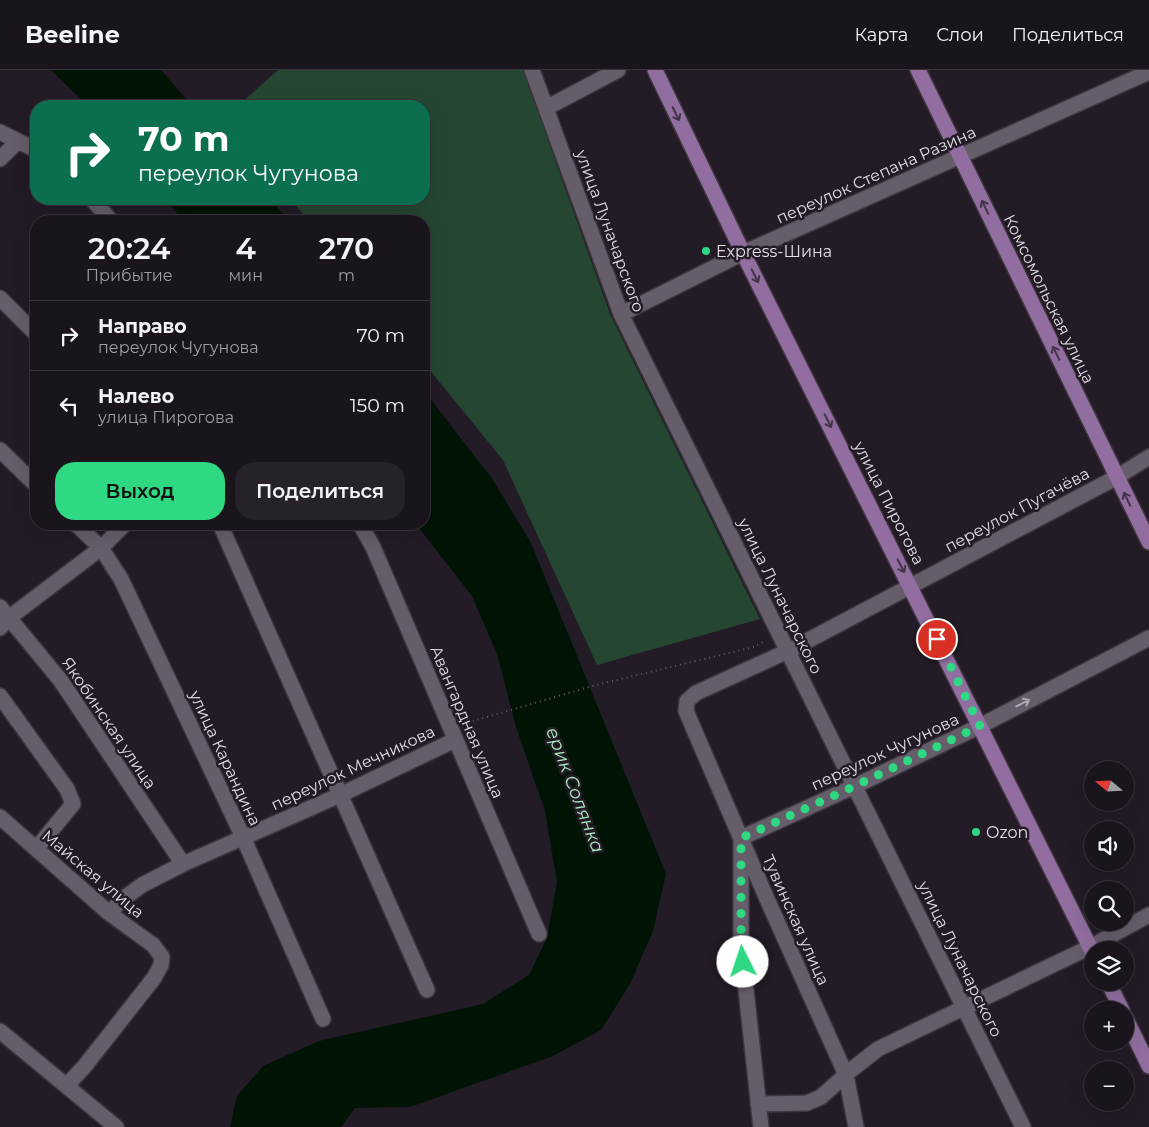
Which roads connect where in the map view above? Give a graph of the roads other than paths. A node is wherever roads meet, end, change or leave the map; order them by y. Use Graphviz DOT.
graph roads {
  1 [pos="532,70"];
  2 [pos="618,70"];
  3 [pos="655,70"];
  4 [pos="918,70"];
  5 [pos="1149,72"];
  6 [pos="546,108"];
  7 [pos="0,132"];
  8 [pos="18,141"];
  9 [pos="30,147"];
  10 [pos="960,157"];
  11 [pos="0,159"];
  12 [pos="97,205"];
  13 [pos="106,215"];
  14 [pos="743,253"];
  15 [pos="0,298"];
  16 [pos="620,314"];
  17 [pos="30,328"];
  18 [pos="0,450"];
  19 [pos="1149,456"];
  20 [pos="1117,477"];
  21 [pos="30,480"];
  22 [pos="82,530"];
  23 [pos="119,530"];
  24 [pos="223,530"];
  25 [pos="363,530"];
  26 [pos="1149,542"];
  27 [pos="101,548"];
  28 [pos="911,587"];
  29 [pos="3,617"];
  30 [pos="1149,638"];
  31 [pos="788,650"];
  32 [pos="0,696"];
  33 [pos="687,701"];
  34 [pos="980,726"];
  35 [pos="453,734"];
  36 [pos="855,786"];
  37 [pos="340,795"];
  38 [pos="0,817"];
  39 [pos="243,837"];
  40 [pos="741,838"];
  41 [pos="36,849"];
  42 [pos="183,864"];
  43 [pos="109,913"];
  44 [pos="1149,916"];
  45 [pos="539,934"];
  46 [pos="1088,941"];
  47 [pos="1106,941"];
  48 [pos="1084,953"];
  49 [pos="427,990"];
  50 [pos="964,1008"];
  51 [pos="322,1019"];
  52 [pos="0,1031"];
  53 [pos="1134,1035"];
  54 [pos="1149,1066"];
  55 [pos="846,1075"];
  56 [pos="67,1085"];
  57 [pos="758,1104"];
  58 [pos="96,1120"];
  59 [pos="116,1127"];
  60 [pos="761,1127"];
  61 [pos="856,1127"];
  62 [pos="1023,1127"];
  1 -- 6 [label="street, улица Луначарского"];
  2 -- 6 [label="street"];
  3 -- 14 [label="main road, улица Пирогова, one-way"];
  4 -- 10 [label="main road, Комсомольская улица"];
  5 -- 10 [label="street, переулок Степана Разина"];
  6 -- 16 [label="street, улица Луначарского"];
  7 -- 8 [label="street"];
  8 -- 9 [label="street"];
  8 -- 11 [label="street"];
  10 -- 14 [label="street, переулок Степана Разина"];
  20 -- 10 [label="main road, Комсомольская улица, one-way"];
  12 -- 13 [label="street"];
  14 -- 16 [label="street, переулок Степана Разина"];
  14 -- 28 [label="main road, улица Пирогова, one-way"];
  15 -- 17 [label="street"];
  16 -- 31 [label="street, улица Луначарского"];
  18 -- 21 [label="street"];
  19 -- 20 [label="street, переулок Пугачёва"];
  26 -- 20 [label="main road, Комсомольская улица, one-way"];
  20 -- 28 [label="street, переулок Пугачёва"];
  22 -- 27 [label="street, улица Карандина"];
  23 -- 27 [label="street"];
  24 -- 37 [label="street"];
  25 -- 35 [label="street, Авангардная улица"];
  27 -- 29 [label="street"];
  27 -- 39 [label="street, улица Карандина"];
  28 -- 31 [label="street, переулок Пугачёва"];
  28 -- 34 [label="main road, улица Пирогова"];
  29 -- 42 [label="street, Якобинская улица"];
  34 -- 30 [label="street, переулок Чугунова, one-way"];
  31 -- 33 [label="street, переулок Пугачёва"];
  31 -- 36 [label="street, улица Луначарского"];
  32 -- 41 [label="street"];
  33 -- 40 [label="street, Тувинская улица"];
  34 -- 36 [label="street, переулок Чугунова"];
  34 -- 46 [label="main road, улица Пирогова"];
  35 -- 37 [label="street, переулок Мечникова"];
  35 -- 45 [label="street, Авангардная улица"];
  36 -- 40 [label="street, переулок Чугунова"];
  36 -- 50 [label="street, улица Луначарского"];
  37 -- 39 [label="street, переулок Мечникова"];
  37 -- 49 [label="street"];
  38 -- 41 [label="street, Майская улица"];
  39 -- 42 [label="street, переулок Мечникова"];
  39 -- 51 [label="street, улица Карандина"];
  40 -- 55 [label="street, Тувинская улица"];
  40 -- 57 [label="street"];
  41 -- 43 [label="street, Майская улица"];
  42 -- 43 [label="street, переулок Мечникова"];
  43 -- 56 [label="street, Майская улица"];
  44 -- 47 [label="street"];
  48 -- 50 [label="street"];
  50 -- 55 [label="street"];
  50 -- 62 [label="street, улица Луначарского"];
  52 -- 56 [label="street"];
  53 -- 54 [label="main road"];
  55 -- 57 [label="street"];
  55 -- 61 [label="street, Тувинская улица"];
  56 -- 58 [label="street"];
  57 -- 60 [label="street"];
  58 -- 59 [label="street"];
}
